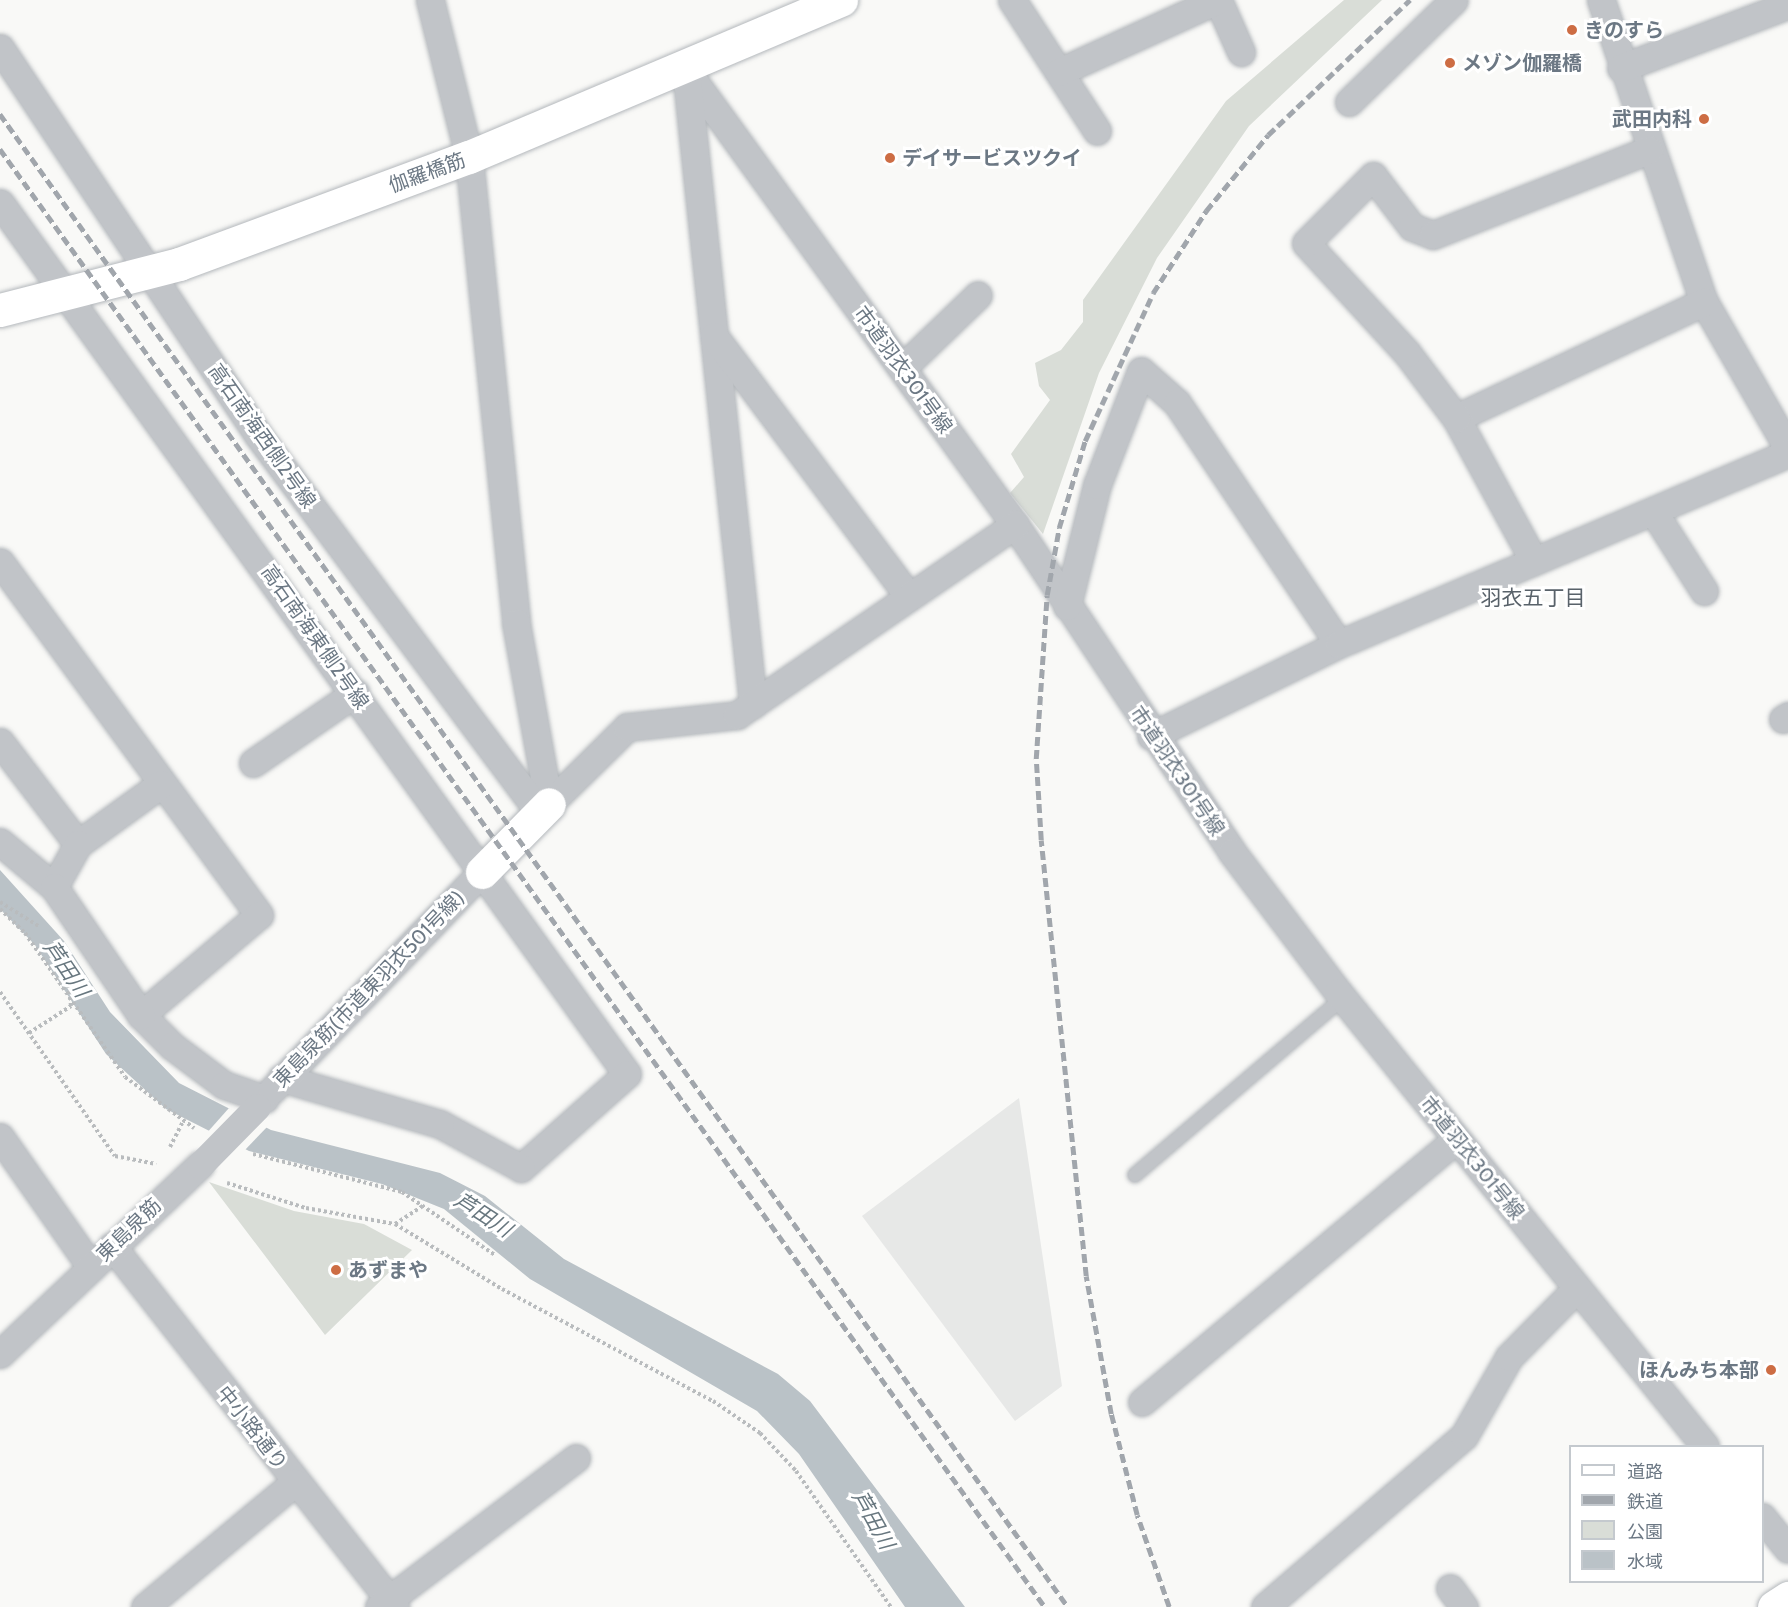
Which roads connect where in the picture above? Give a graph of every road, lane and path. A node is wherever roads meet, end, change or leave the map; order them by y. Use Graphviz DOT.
graph roads {
  1 [pos="430,0"];
  2 [pos="841,0"];
  3 [pos="1012,0"];
  4 [pos="1217,0"];
  5 [pos="1454,0"];
  6 [pos="1601,0"];
  7 [pos="1788,5"];
  8 [pos="0,48"];
  9 [pos="1241,52"];
  10 [pos="1621,68"];
  11 [pos="686,69"];
  12 [pos="1059,72"];
  13 [pos="1349,102"];
  14 [pos="1097,131"];
  15 [pos="1648,150"];
  16 [pos="469,157"];
  17 [pos="0,203"];
  18 [pos="151,273"];
  19 [pos="70,293"];
  20 [pos="978,295"];
  21 [pos="1704,302"];
  22 [pos="0,310"];
  23 [pos="714,336"];
  24 [pos="902,368"];
  25 [pos="1456,418"];
  26 [pos="1788,448"];
  27 [pos="1788,453"];
  28 [pos="1653,511"];
  29 [pos="1015,525"];
  30 [pos="1534,561"];
  31 [pos="0,562"];
  32 [pos="1704,591"];
  33 [pos="909,597"];
  34 [pos="1067,606"];
  35 [pos="1339,644"];
  36 [pos="355,693"];
  37 [pos="753,704"];
  38 [pos="1151,736"];
  39 [pos="0,742"];
  40 [pos="253,763"];
  41 [pos="161,784"];
  42 [pos="544,809"];
  43 [pos="0,842"];
  44 [pos="78,844"];
  45 [pos="482,872"];
  46 [pos="54,888"];
  47 [pos="0,902"];
  48 [pos="46,934"];
  49 [pos="59,950"];
  50 [pos="0,992"];
  51 [pos="1343,998"];
  52 [pos="141,1015"];
  53 [pos="29,1033"];
  54 [pos="282,1078"];
  55 [pos="261,1103"];
  56 [pos="183,1121"];
  57 [pos="0,1137"];
  58 [pos="1457,1139"];
  59 [pos="9,1168"];
  60 [pos="194,1169"];
  61 [pos="1136,1175"];
  62 [pos="424,1205"];
  63 [pos="395,1224"];
  64 [pos="112,1246"];
  65 [pos="91,1267"];
  66 [pos="1577,1288"];
  67 [pos="0,1354"];
  68 [pos="1142,1402"];
  69 [pos="1704,1445"];
  70 [pos="576,1458"];
  71 [pos="294,1483"];
  72 [pos="1764,1519"];
  73 [pos="1788,1549"];
  74 [pos="1788,1598"];
  75 [pos="388,1604"];
  76 [pos="145,1607"];
  77 [pos="891,1607"];
  78 [pos="1264,1607"];
  79 [pos="1774,1607"];
  1 -- 16 [label="street"];
  2 -- 11 [label="street, 伽羅橋筋"];
  3 -- 12 [label="street"];
  4 -- 9 [label="street"];
  4 -- 12 [label="street"];
  5 -- 13 [label="street"];
  6 -- 10 [label="street"];
  7 -- 10 [label="street"];
  8 -- 18 [label="street, 高石南海西側2号線"];
  10 -- 15 [label="street"];
  11 -- 16 [label="street, 伽羅橋筋"];
  11 -- 23 [label="street"];
  11 -- 24 [label="street, 市道羽衣301号線"];
  12 -- 14 [label="street"];
  15 -- 21 [label="street"];
  15 -- 25 [label="street"];
  16 -- 18 [label="street, 伽羅橋筋"];
  16 -- 42 [label="street"];
  17 -- 19 [label="street, 高石南海東側2号線"];
  18 -- 19 [label="street, 伽羅橋筋"];
  18 -- 42 [label="street, 高石南海西側2号線"];
  19 -- 22 [label="street, 伽羅橋筋"];
  19 -- 36 [label="street, 高石南海東側2号線"];
  20 -- 24 [label="street"];
  21 -- 25 [label="street"];
  21 -- 26 [label="street"];
  23 -- 33 [label="street"];
  23 -- 37 [label="street"];
  24 -- 29 [label="street, 市道羽衣301号線"];
  25 -- 30 [label="street"];
  27 -- 28 [label="street"];
  28 -- 30 [label="street"];
  28 -- 32 [label="street"];
  29 -- 33 [label="street"];
  29 -- 34 [label="street, 市道羽衣301号線"];
  30 -- 35 [label="street"];
  31 -- 41 [label="street"];
  33 -- 37 [label="street"];
  34 -- 35 [label="street"];
  34 -- 38 [label="street, 市道羽衣301号線"];
  35 -- 38 [label="street"];
  36 -- 40 [label="street"];
  36 -- 45 [label="street, 高石南海東側2号線"];
  37 -- 42 [label="street"];
  38 -- 51 [label="street, 市道羽衣301号線"];
  39 -- 44 [label="street"];
  41 -- 44 [label="street"];
  41 -- 52 [label="street"];
  42 -- 45 [label="street"];
  43 -- 46 [label="street"];
  44 -- 46 [label="street"];
  45 -- 54 [label="street, 東島泉筋(市道東羽衣501号線)"];
  45 -- 54 [label="street, 高石南海東側2号線"];
  46 -- 52 [label="street"];
  47 -- 48 [label="path"];
  49 -- 53 [label="path"];
  50 -- 53 [label="path"];
  51 -- 58 [label="street, 市道羽衣301号線"];
  51 -- 61 [label="lane"];
  52 -- 55 [label="street"];
  53 -- 56 [label="path"];
  54 -- 55 [label="street, 東島泉筋(市道東羽衣501号線)"];
  55 -- 60 [label="street, 東島泉筋, bridge"];
  57 -- 59 [label="street"];
  58 -- 66 [label="street, 市道羽衣301号線"];
  58 -- 68 [label="street"];
  59 -- 65 [label="street"];
  60 -- 63 [label="path"];
  60 -- 64 [label="street, 東島泉筋"];
  62 -- 63 [label="path"];
  63 -- 77 [label="path"];
  64 -- 65 [label="street, 東島泉筋"];
  64 -- 71 [label="street, 中小路通り"];
  65 -- 67 [label="street, 東島泉筋"];
  66 -- 69 [label="street, 市道羽衣301号線"];
  66 -- 78 [label="street"];
  70 -- 75 [label="street"];
  71 -- 75 [label="street, 中小路通り"];
  71 -- 76 [label="street"];
  72 -- 73 [label="street"];
  74 -- 79 [label="street"];
}
